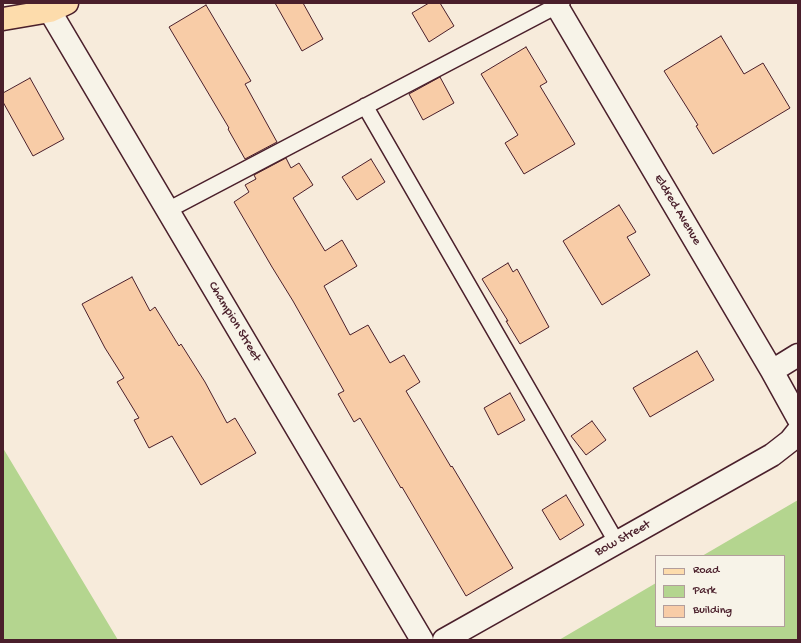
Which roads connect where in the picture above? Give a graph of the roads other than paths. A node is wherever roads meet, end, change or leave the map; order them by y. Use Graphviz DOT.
graph roads {
  1 [pos="558,4"];
  2 [pos="54,6"];
  3 [pos="3,19"];
  4 [pos="365,106"];
  5 [pos="168,210"];
  6 [pos="798,355"];
  7 [pos="772,371"];
  8 [pos="798,418"];
  9 [pos="798,431"];
  10 [pos="617,543"];
  11 [pos="422,640"];
  12 [pos="444,640"];
  1 -- 4 [label="lane"];
  1 -- 7 [label="street, Eldred Avenue"];
  2 -- 3 [label="main road"];
  2 -- 5 [label="street, Champion Street"];
  4 -- 5 [label="lane"];
  4 -- 10 [label="lane"];
  5 -- 11 [label="street, Champion Street"];
  6 -- 7 [label="street"];
  7 -- 8 [label="street, Eldred Avenue"];
  9 -- 10 [label="street, Bow Street"];
  10 -- 12 [label="street, Bow Street"];
}
